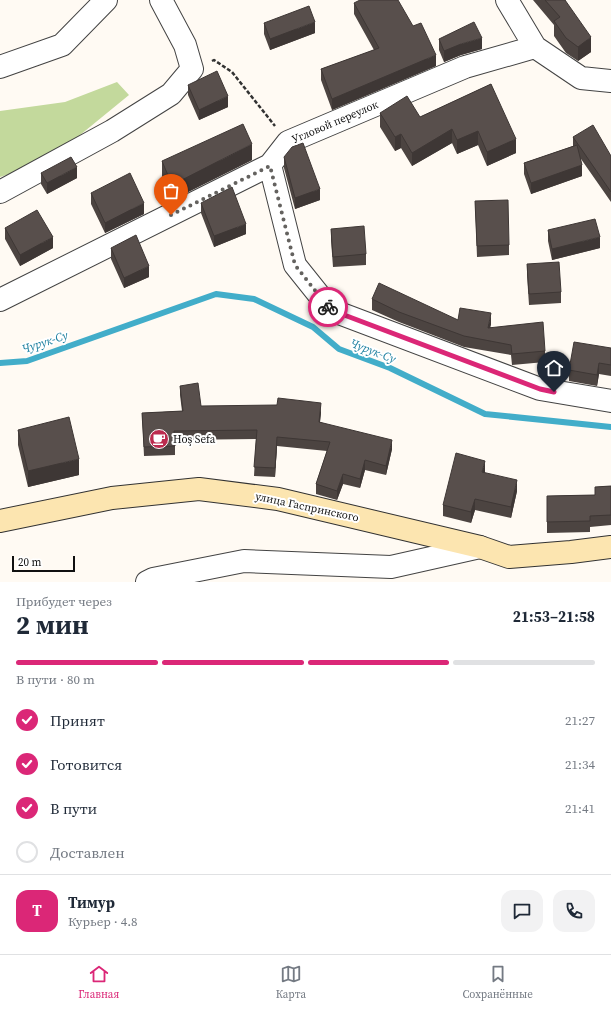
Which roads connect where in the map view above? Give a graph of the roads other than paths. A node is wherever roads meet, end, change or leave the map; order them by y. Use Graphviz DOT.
graph roads {
  1 [pos="106,0"];
  2 [pos="161,0"];
  3 [pos="507,0"];
  4 [pos="535,47"];
  5 [pos="0,67"];
  6 [pos="611,81"];
  7 [pos="270,166"];
  8 [pos="0,192"];
  9 [pos="0,300"];
  10 [pos="611,401"];
  11 [pos="0,521"];
  12 [pos="480,547"];
  13 [pos="611,547"];
  14 [pos="147,582"];
  1 -- 5 [label="street"];
  2 -- 8 [label="street"];
  3 -- 4 [label="street"];
  4 -- 6 [label="street"];
  4 -- 7 [label="street, Угловой переулок"];
  7 -- 9 [label="street, Угловой переулок"];
  7 -- 10 [label="street"];
  11 -- 12 [label="main road, улица Гаспринского"];
  12 -- 13 [label="main road, улица Гаспринского"];
  12 -- 14 [label="street"];
}
